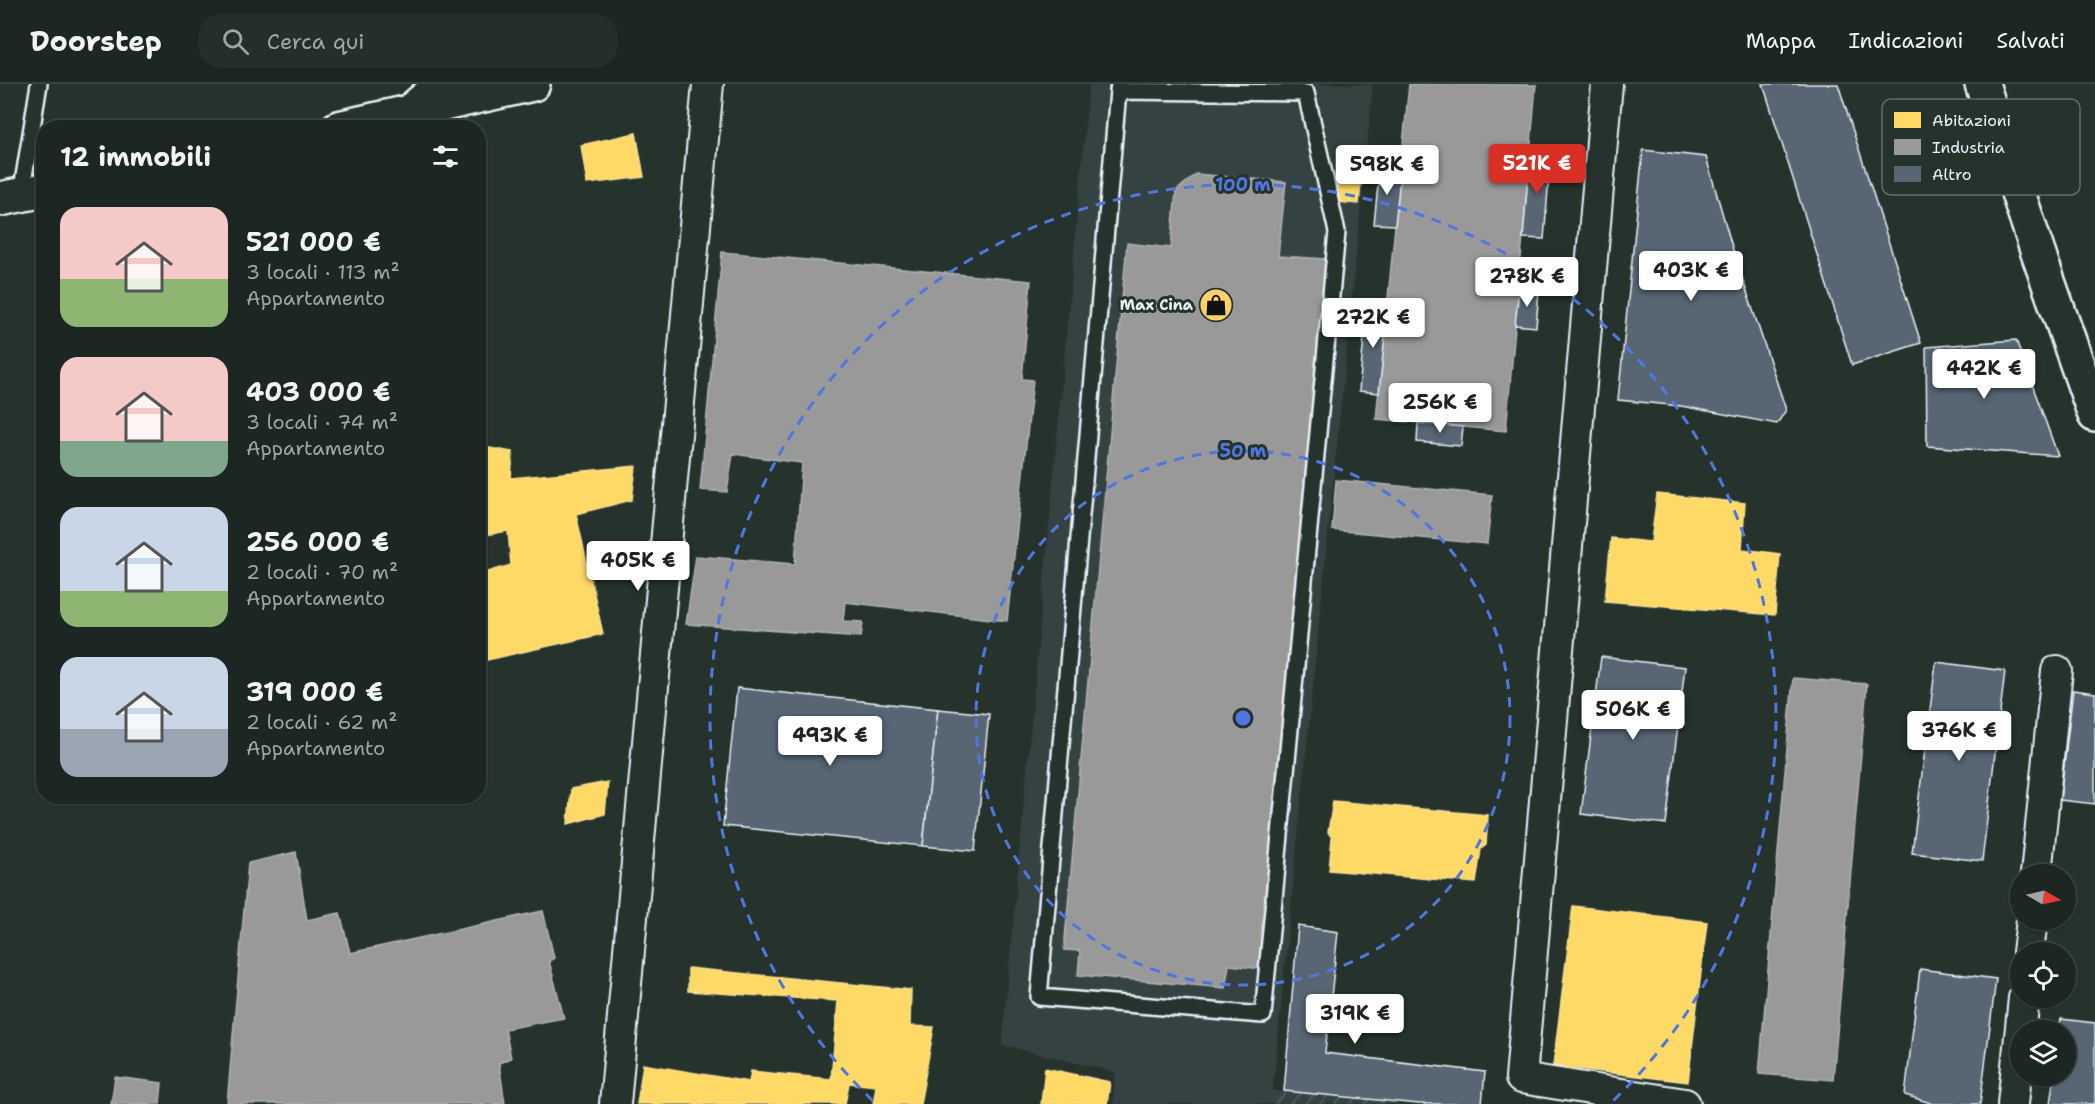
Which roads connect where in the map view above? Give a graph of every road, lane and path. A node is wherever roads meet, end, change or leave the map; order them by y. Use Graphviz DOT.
graph roads {
  1 [pos="39,84"];
  2 [pos="442,84"];
  3 [pos="533,84"];
  4 [pos="708,84"];
  5 [pos="1607,84"];
  6 [pos="1982,84"];
  7 [pos="1118,88"];
  8 [pos="1987,99"];
  9 [pos="408,113"];
  10 [pos="375,120"];
  11 [pos="21,194"];
  12 [pos="2019,195"];
  13 [pos="2095,415"];
  14 [pos="2057,671"];
  15 [pos="2037,864"];
  16 [pos="2023,1008"];
  17 [pos="615,1104"];
  18 [pos="1685,1104"];
  19 [pos="2013,1104"];
  1 -- 11 [label="lane"];
  2 -- 9 [label="street"];
  3 -- 9 [label="street"];
  4 -- 17 [label="street"];
  5 -- 18 [label="street"];
  6 -- 8 [label="street"];
  7 -- 7 [label="lane"];
  9 -- 10 [label="street"];
  12 -- 13 [label="street"];
  14 -- 15 [label="street"];
  16 -- 19 [label="street"];
}
